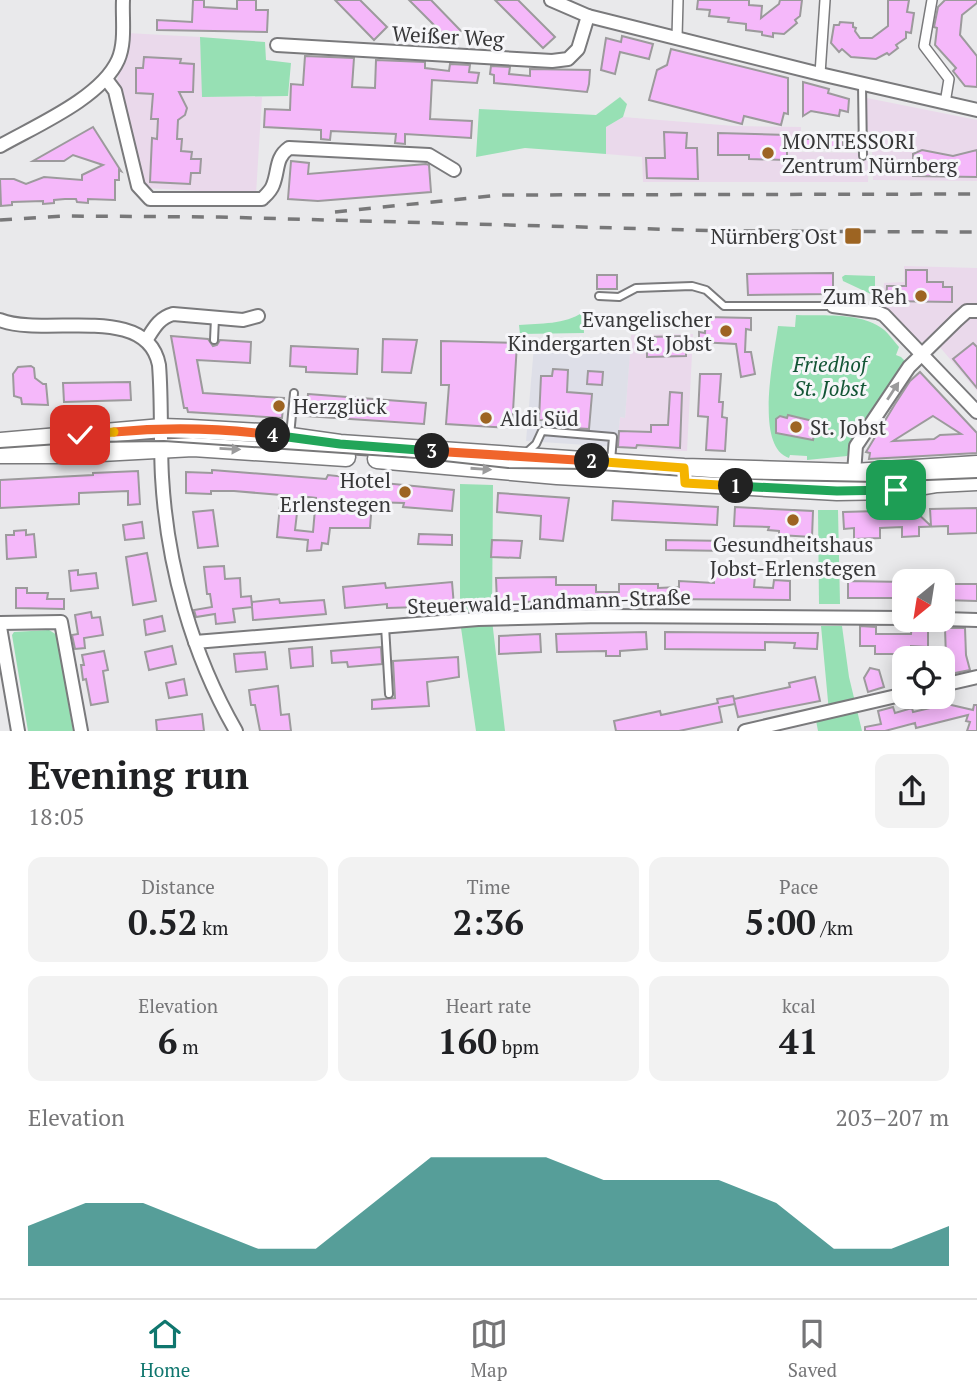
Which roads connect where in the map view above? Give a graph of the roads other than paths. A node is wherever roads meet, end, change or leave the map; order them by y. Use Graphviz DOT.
graph roads {
  1 [pos="122,0"];
  2 [pos="551,0"];
  3 [pos="678,0"];
  4 [pos="825,0"];
  5 [pos="928,3"];
  6 [pos="588,16"];
  7 [pos="677,37"];
  8 [pos="277,46"];
  9 [pos="820,74"];
  10 [pos="106,79"];
  11 [pos="862,84"];
  12 [pos="945,103"];
  13 [pos="977,110"];
  14 [pos="0,146"];
  15 [pos="863,156"];
  16 [pos="454,170"];
  17 [pos="599,296"];
  18 [pos="833,306"];
  19 [pos="977,311"];
  20 [pos="258,316"];
  21 [pos="215,318"];
  22 [pos="0,320"];
  23 [pos="147,339"];
  24 [pos="214,340"];
  25 [pos="920,355"];
  26 [pos="294,393"];
  27 [pos="977,412"];
  28 [pos="162,428"];
  29 [pos="290,438"];
  30 [pos="0,442"];
  31 [pos="162,448"];
  32 [pos="0,454"];
  33 [pos="522,457"];
  34 [pos="455,460"];
  35 [pos="611,463"];
  36 [pos="977,465"];
  37 [pos="854,472"];
  38 [pos="685,475"];
  39 [pos="725,477"];
  40 [pos="977,481"];
  41 [pos="892,618"];
  42 [pos="956,619"];
  43 [pos="977,620"];
  44 [pos="0,625"];
  45 [pos="385,625"];
  46 [pos="195,642"];
  47 [pos="977,677"];
  48 [pos="955,682"];
  49 [pos="389,694"];
  50 [pos="892,697"];
  51 [pos="18,731"];
  52 [pos="81,731"];
  53 [pos="236,731"];
  54 [pos="744,731"];
  1 -- 10 [label="street"];
  2 -- 6 [label="street"];
  3 -- 7 [label="street"];
  4 -- 9 [label="street"];
  5 -- 12 [label="street"];
  6 -- 7 [label="street"];
  6 -- 8 [label="street, Weißer Weg"];
  7 -- 9 [label="street"];
  9 -- 11 [label="street"];
  10 -- 14 [label="street"];
  10 -- 16 [label="street"];
  11 -- 12 [label="street"];
  11 -- 15 [label="lane"];
  12 -- 13 [label="street"];
  17 -- 18 [label="lane"];
  18 -- 25 [label="street"];
  19 -- 25 [label="street"];
  20 -- 21 [label="street"];
  21 -- 23 [label="street"];
  21 -- 24 [label="lane"];
  22 -- 23 [label="street"];
  23 -- 28 [label="street"];
  25 -- 27 [label="street"];
  37 -- 25 [label="street, one-way"];
  26 -- 29 [label="lane"];
  28 -- 29 [label="main road"];
  28 -- 30 [label="main road"];
  28 -- 31 [label="street"];
  29 -- 34 [label="main road"];
  31 -- 32 [label="main road"];
  31 -- 34 [label="main road, one-way"];
  31 -- 46 [label="street"];
  33 -- 34 [label="main road"];
  33 -- 35 [label="main road"];
  33 -- 35 [label="lane"];
  34 -- 38 [label="main road, one-way"];
  35 -- 38 [label="main road"];
  36 -- 37 [label="main road"];
  37 -- 39 [label="main road"];
  38 -- 39 [label="main road"];
  39 -- 40 [label="main road"];
  41 -- 45 [label="street, Steuerwald-Landmann-Straße"];
  42 -- 43 [label="street"];
  44 -- 51 [label="street"];
  44 -- 52 [label="street"];
  45 -- 46 [label="street, Steuerwald-Landmann-Straße"];
  45 -- 49 [label="lane"];
  46 -- 53 [label="street"];
  47 -- 48 [label="street"];
  50 -- 54 [label="street"];
}
